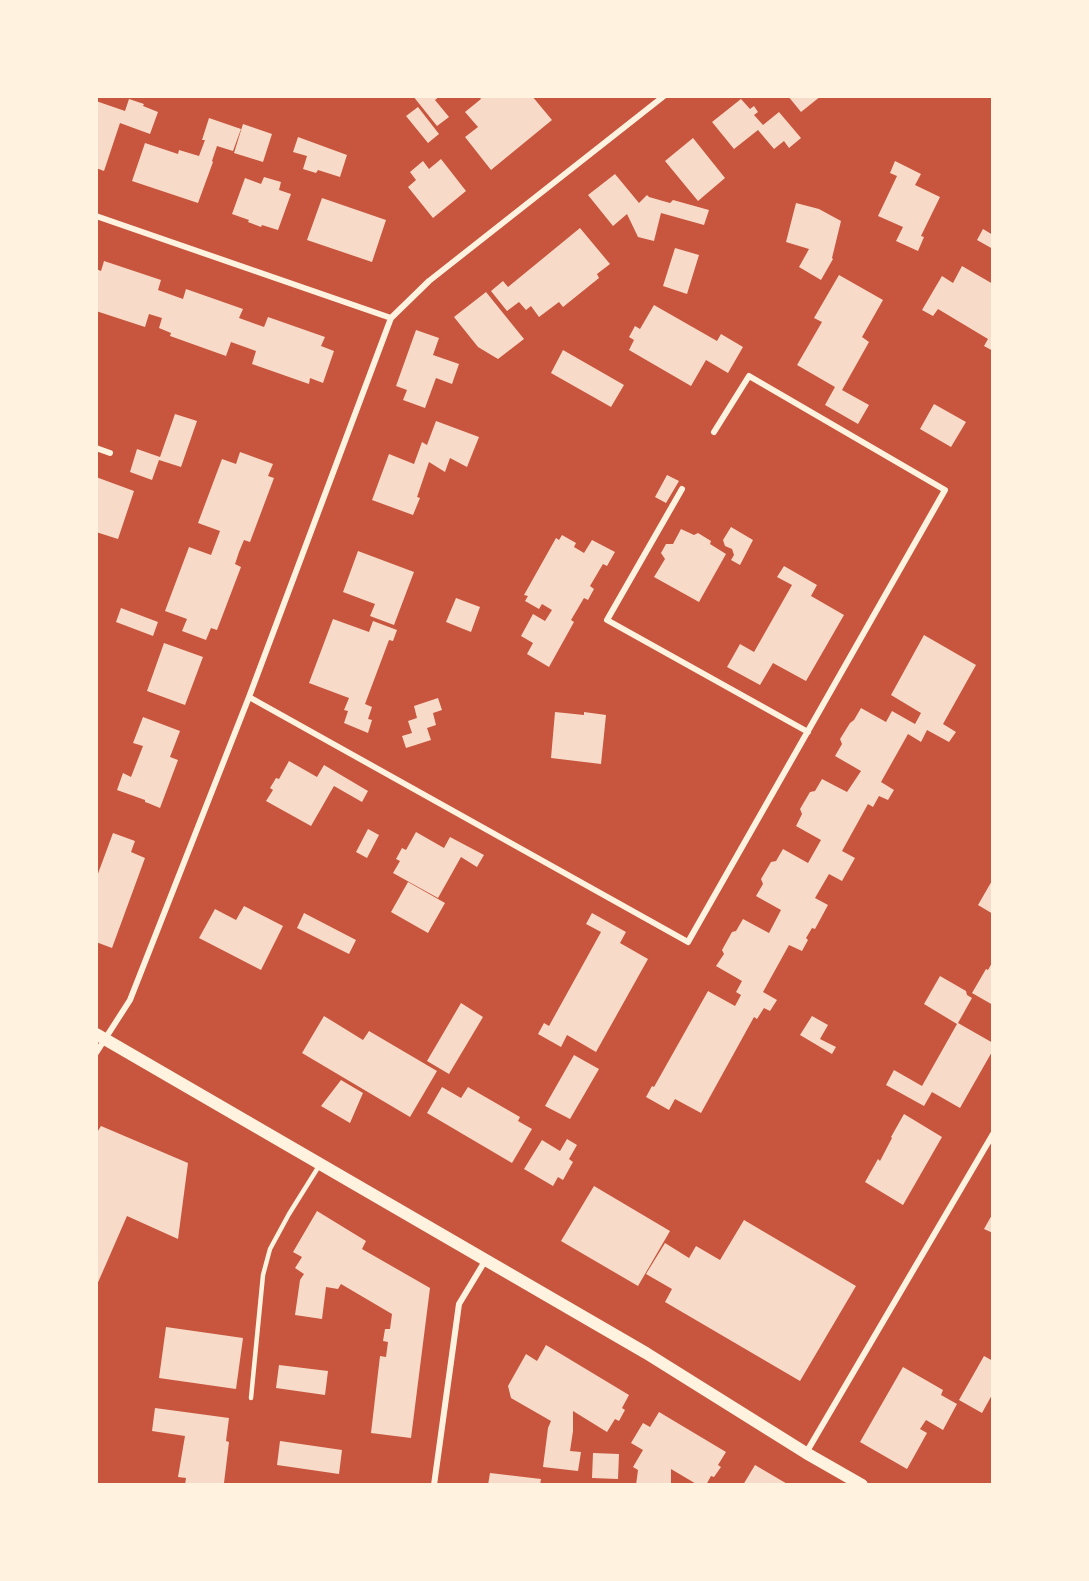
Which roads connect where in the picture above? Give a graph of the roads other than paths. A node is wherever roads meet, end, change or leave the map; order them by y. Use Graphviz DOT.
graph roads {
  1 [pos="664,96"];
  2 [pos="96,216"];
  3 [pos="391,318"];
  4 [pos="714,432"];
  5 [pos="96,448"];
  6 [pos="110,453"];
  7 [pos="682,489"];
  8 [pos="249,697"];
  9 [pos="808,732"];
  10 [pos="101,1037"];
  11 [pos="96,1053"];
  12 [pos="993,1134"];
  13 [pos="320,1163"];
  14 [pos="486,1261"];
  15 [pos="251,1398"];
  16 [pos="806,1453"];
  17 [pos="434,1485"];
  18 [pos="862,1485"];
  1 -- 3 [label="street"];
  2 -- 3 [label="street"];
  3 -- 8 [label="street"];
  4 -- 9 [label="street"];
  5 -- 6 [label="street"];
  7 -- 9 [label="street"];
  8 -- 9 [label="street"];
  8 -- 10 [label="street"];
  10 -- 11 [label="street"];
  10 -- 13 [label="main road"];
  12 -- 16 [label="street"];
  13 -- 14 [label="main road"];
  13 -- 15 [label="lane"];
  14 -- 16 [label="main road"];
  14 -- 17 [label="street"];
  16 -- 18 [label="main road"];
}
